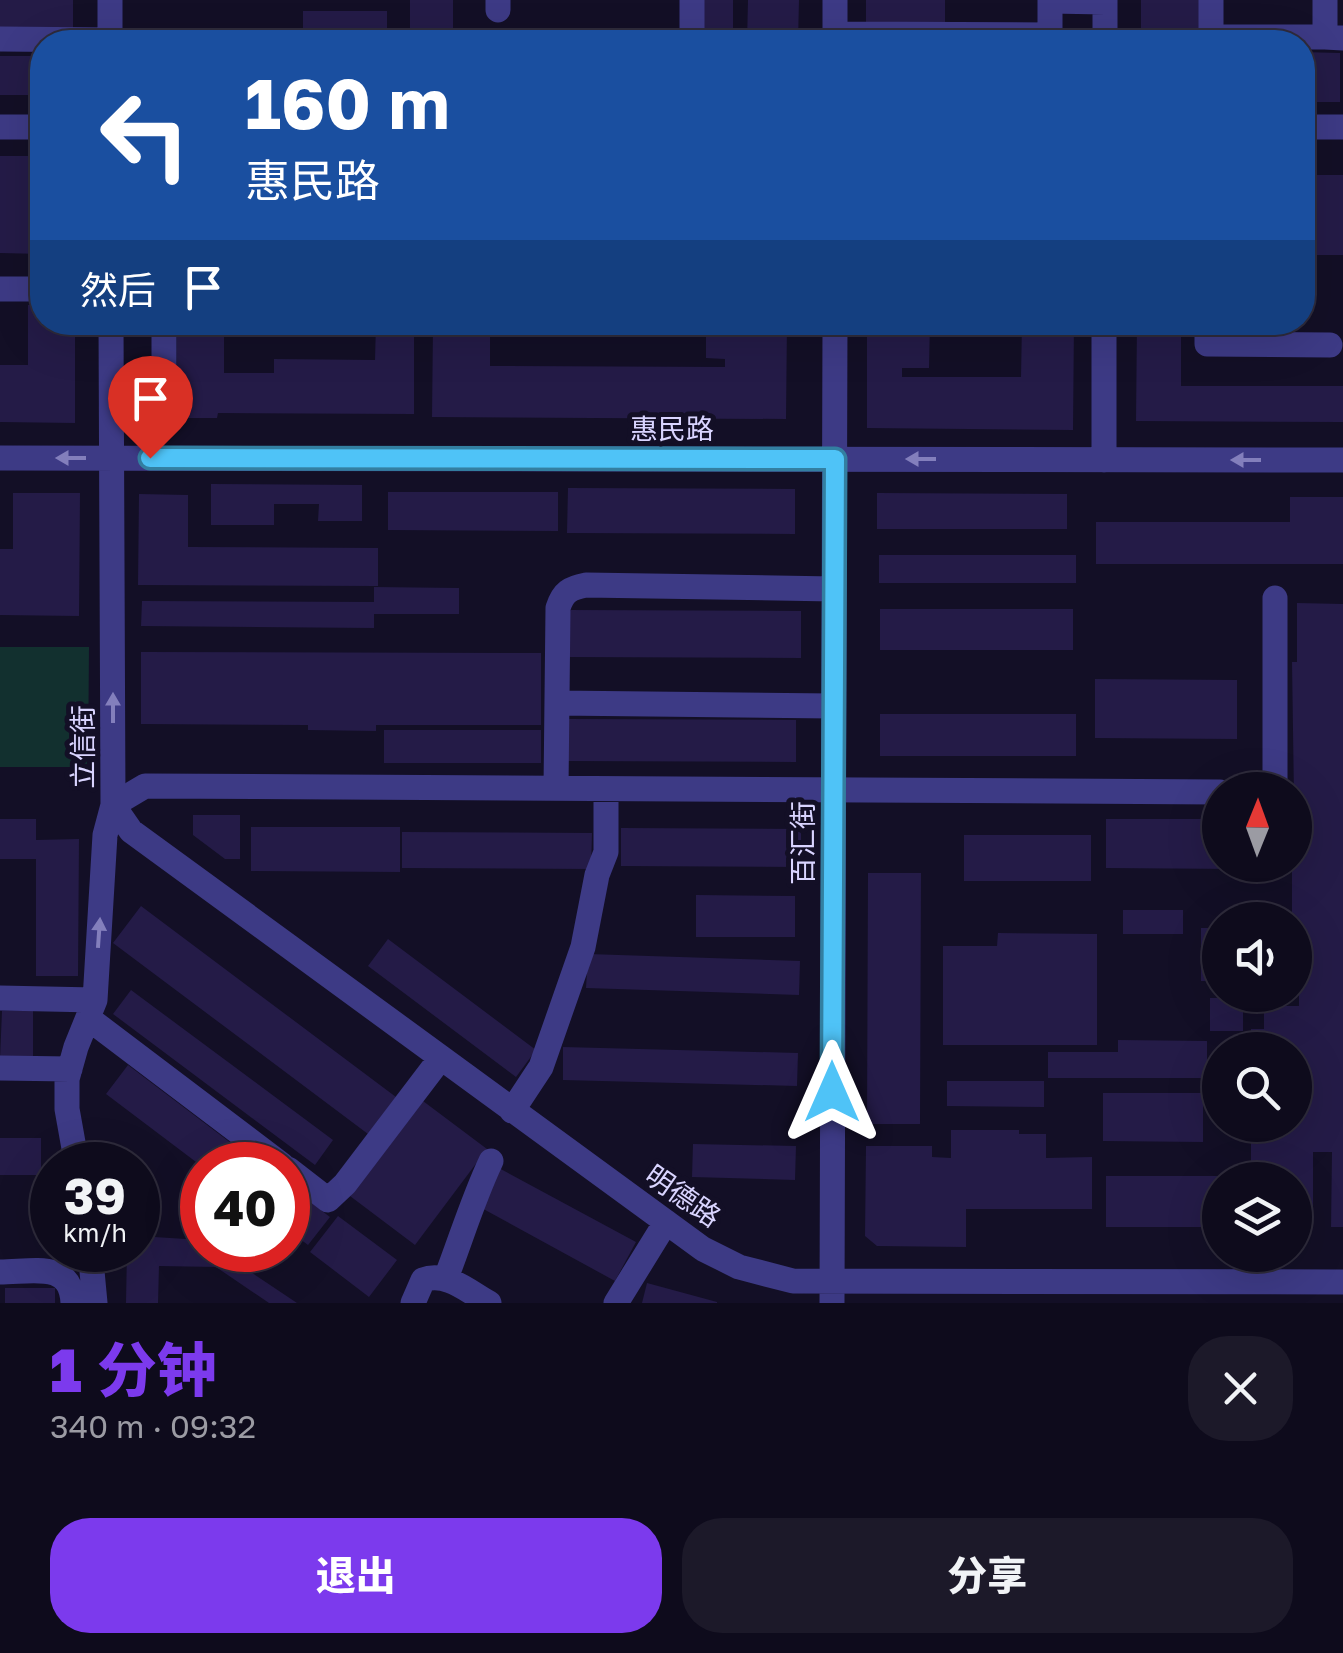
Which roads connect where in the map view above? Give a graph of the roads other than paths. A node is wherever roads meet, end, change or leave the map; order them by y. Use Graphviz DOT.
graph roads {
  1 [pos="110,0"];
  2 [pos="692,0"];
  3 [pos="834,0"];
  4 [pos="1211,0"];
  5 [pos="1325,0"];
  6 [pos="1050,1"];
  7 [pos="1105,1"];
  8 [pos="110,30"];
  9 [pos="692,30"];
  10 [pos="834,30"];
  11 [pos="1050,30"];
  12 [pos="1105,30"];
  13 [pos="1211,30"];
  14 [pos="1334,38"];
  15 [pos="0,40"];
  16 [pos="30,40"];
  17 [pos="0,127"];
  18 [pos="1315,127"];
  19 [pos="1343,127"];
  20 [pos="30,128"];
  21 [pos="0,289"];
  22 [pos="30,290"];
  23 [pos="111,335"];
  24 [pos="164,335"];
  25 [pos="835,335"];
  26 [pos="1104,335"];
  27 [pos="1207,335"];
  28 [pos="1330,345"];
  29 [pos="164,410"];
  30 [pos="0,458"];
  31 [pos="111,458"];
  32 [pos="835,459"];
  33 [pos="1104,460"];
  34 [pos="1343,460"];
  35 [pos="834,589"];
  36 [pos="1276,598"];
  37 [pos="557,703"];
  38 [pos="833,706"];
  39 [pos="1275,772"];
  40 [pos="556,788"];
  41 [pos="606,789"];
  42 [pos="833,790"];
  43 [pos="1202,792"];
  44 [pos="113,806"];
  45 [pos="0,998"];
  46 [pos="91,1009"];
  47 [pos="440,1058"];
  48 [pos="0,1068"];
  49 [pos="70,1069"];
  50 [pos="512,1112"];
  51 [pos="73,1142"];
  52 [pos="254,1142"];
  53 [pos="491,1161"];
  54 [pos="310,1186"];
  55 [pos="666,1222"];
  56 [pos="0,1272"];
  57 [pos="92,1272"];
  58 [pos="446,1278"];
  59 [pos="1343,1282"];
  60 [pos="832,1292"];
  61 [pos="73,1303"];
  62 [pos="95,1303"];
  63 [pos="413,1303"];
  64 [pos="489,1303"];
  65 [pos="616,1303"];
  1 -- 8 [label="street"];
  2 -- 9 [label="street"];
  3 -- 10 [label="street"];
  4 -- 13 [label="street"];
  5 -- 14 [label="street"];
  6 -- 7 [label="street"];
  6 -- 11 [label="street"];
  7 -- 12 [label="street"];
  15 -- 16 [label="street"];
  17 -- 20 [label="street"];
  18 -- 19 [label="street"];
  21 -- 22 [label="street"];
  23 -- 31 [label="street, 立信街"];
  24 -- 29 [label="street"];
  25 -- 32 [label="street, 百汇街"];
  26 -- 33 [label="street"];
  27 -- 28 [label="street"];
  31 -- 30 [label="street, 惠民路, one-way"];
  31 -- 32 [label="street, 惠民路"];
  44 -- 31 [label="street, 立信街, one-way"];
  33 -- 32 [label="street, 惠民路, one-way"];
  32 -- 35 [label="street, 百汇街"];
  34 -- 33 [label="street, 惠民路, one-way"];
  35 -- 37 [label="street"];
  35 -- 38 [label="street, 百汇街"];
  36 -- 39 [label="street"];
  37 -- 38 [label="street"];
  37 -- 40 [label="street"];
  38 -- 42 [label="street, 百汇街"];
  40 -- 41 [label="street"];
  40 -- 44 [label="street"];
  41 -- 42 [label="street"];
  41 -- 50 [label="street"];
  42 -- 43 [label="street"];
  42 -- 60 [label="street, 百汇街"];
  46 -- 44 [label="street, 立信街, one-way"];
  44 -- 47 [label="street, 明德路"];
  45 -- 46 [label="street"];
  46 -- 49 [label="street, 立信街"];
  46 -- 52 [label="street"];
  47 -- 50 [label="street, 明德路"];
  47 -- 54 [label="street"];
  48 -- 49 [label="street"];
  49 -- 51 [label="street, 立信街"];
  50 -- 55 [label="street, 明德路"];
  53 -- 58 [label="street"];
  55 -- 60 [label="street, 明德路"];
  55 -- 65 [label="street"];
  56 -- 61 [label="street"];
  57 -- 62 [label="street"];
  58 -- 63 [label="street"];
  58 -- 64 [label="street"];
  59 -- 60 [label="street, 明德路"];
}
